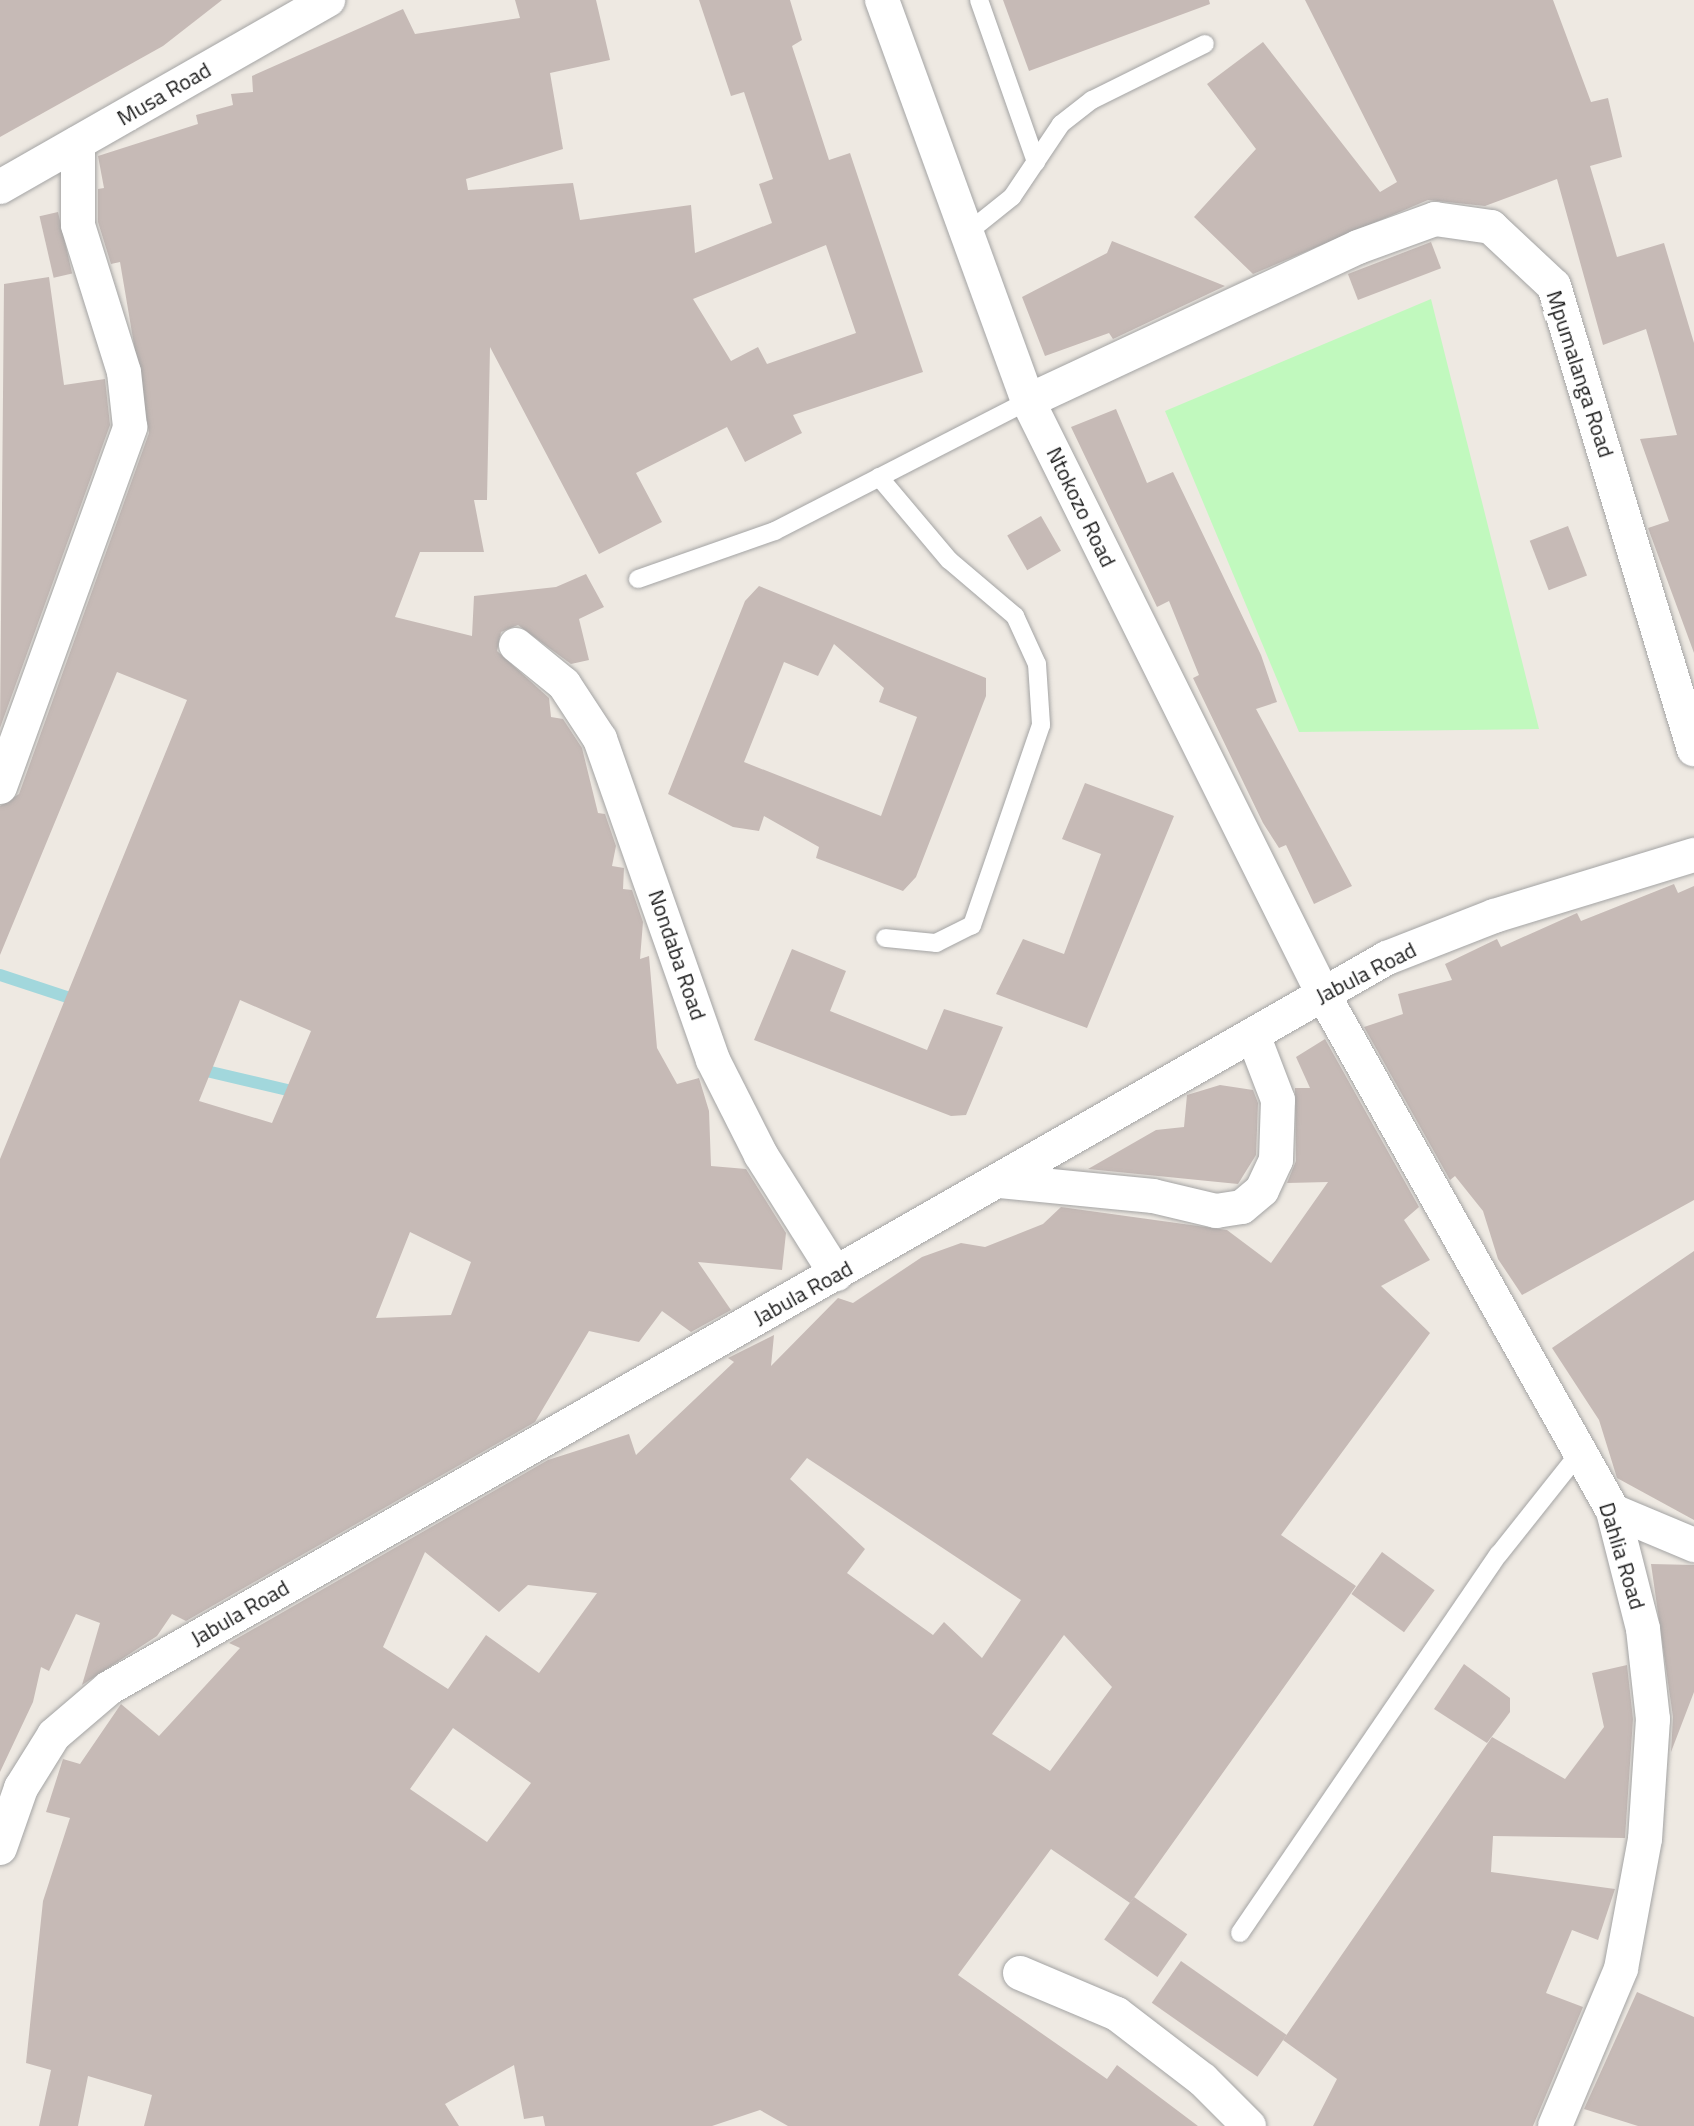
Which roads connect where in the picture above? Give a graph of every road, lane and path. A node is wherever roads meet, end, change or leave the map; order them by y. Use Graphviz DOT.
graph roads {
  1 [pos="328,0"];
  2 [pos="882,0"];
  3 [pos="979,0"];
  4 [pos="1205,44"];
  5 [pos="78,143"];
  6 [pos="1036,162"];
  7 [pos="0,187"];
  8 [pos="967,233"];
  9 [pos="1028,401"];
  10 [pos="879,477"];
  11 [pos="638,579"];
  12 [pos="516,645"];
  13 [pos="1694,749"];
  14 [pos="0,787"];
  15 [pos="1694,855"];
  16 [pos="885,938"];
  17 [pos="1323,994"];
  18 [pos="1253,1035"];
  19 [pos="1000,1181"];
  20 [pos="836,1274"];
  21 [pos="1580,1452"];
  22 [pos="1613,1511"];
  23 [pos="1694,1545"];
  24 [pos="0,1844"];
  25 [pos="1240,1933"];
  26 [pos="1020,1973"];
  27 [pos="1249,2126"];
  28 [pos="1555,2126"];
  1 -- 5 [label="street, Musa Road"];
  2 -- 8 [label="street, Ntokozo Road"];
  3 -- 6 [label="lane"];
  4 -- 6 [label="lane"];
  5 -- 7 [label="street, Musa Road"];
  5 -- 14 [label="street"];
  6 -- 8 [label="lane"];
  8 -- 9 [label="street, Ntokozo Road"];
  9 -- 10 [label="lane"];
  9 -- 13 [label="street, Mpumalanga Road"];
  9 -- 17 [label="street, Ntokozo Road"];
  10 -- 11 [label="lane"];
  10 -- 16 [label="lane"];
  12 -- 20 [label="street, Nondaba Road"];
  15 -- 17 [label="street, Jabula Road"];
  17 -- 18 [label="street, Jabula Road"];
  17 -- 21 [label="street, Dahlia Road"];
  18 -- 19 [label="street, Jabula Road"];
  18 -- 19 [label="street"];
  19 -- 20 [label="street, Jabula Road"];
  20 -- 24 [label="street, Jabula Road"];
  21 -- 22 [label="street, Dahlia Road"];
  21 -- 25 [label="lane"];
  22 -- 23 [label="street"];
  22 -- 28 [label="street, Dahlia Road"];
  26 -- 27 [label="street"];
}
